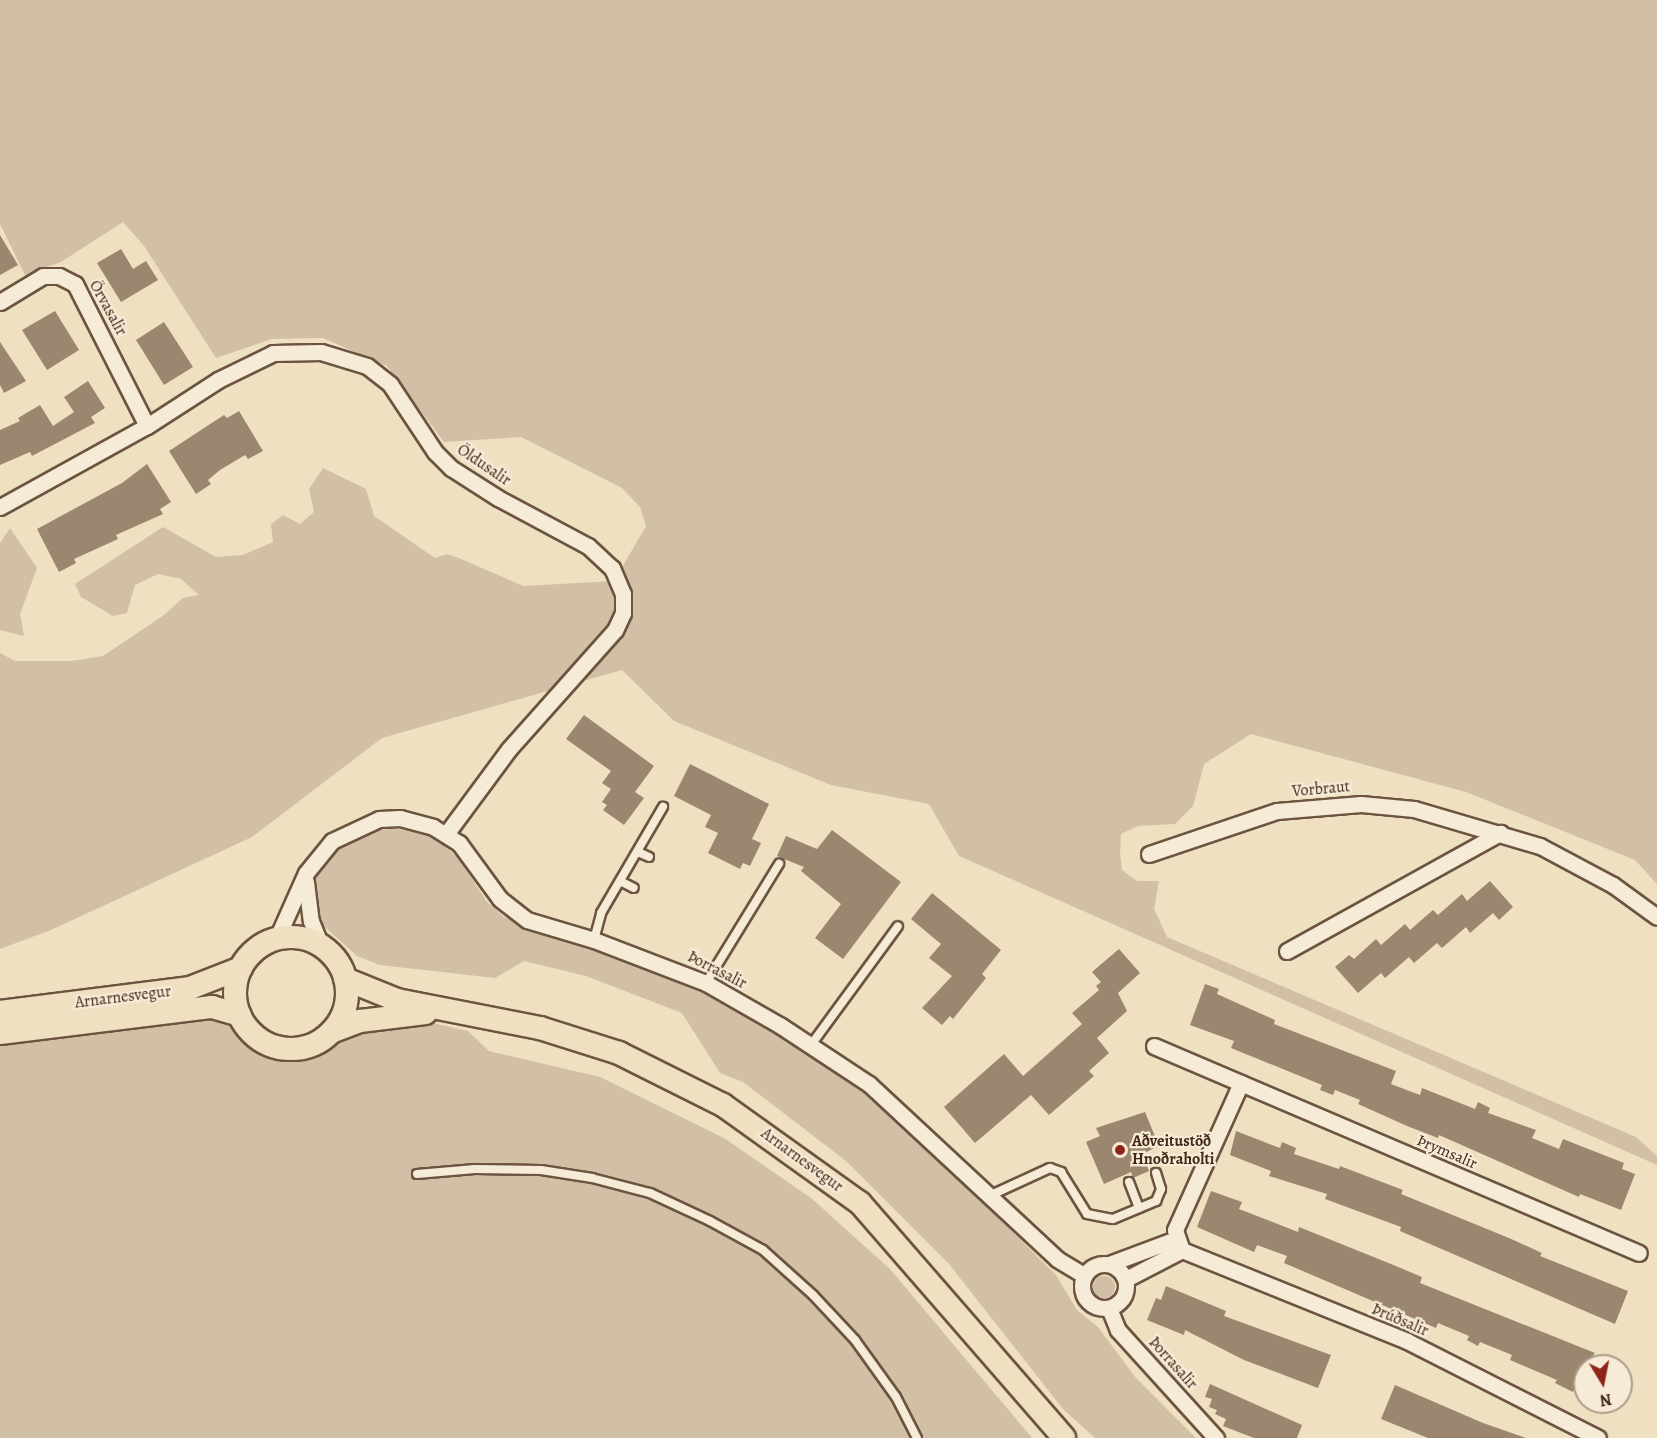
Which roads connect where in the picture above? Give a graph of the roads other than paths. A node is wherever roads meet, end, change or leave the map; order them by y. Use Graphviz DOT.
graph roads {
  1 [pos="0,302"];
  2 [pos="147,426"];
  3 [pos="0,507"];
  4 [pos="663,807"];
  5 [pos="1500,833"];
  6 [pos="446,834"];
  7 [pos="638,852"];
  8 [pos="1149,854"];
  9 [pos="649,857"];
  10 [pos="779,864"];
  11 [pos="306,873"];
  12 [pos="622,882"];
  13 [pos="634,888"];
  14 [pos="1657,917"];
  15 [pos="898,926"];
  16 [pos="276,940"];
  17 [pos="594,940"];
  18 [pos="321,946"];
  19 [pos="1287,951"];
  20 [pos="241,968"];
  21 [pos="345,979"];
  22 [pos="706,983"];
  23 [pos="0,1012"];
  24 [pos="452,1013"];
  25 [pos="240,1016"];
  26 [pos="331,1032"];
  27 [pos="0,1033"];
  28 [pos="811,1046"];
  29 [pos="1154,1046"];
  30 [pos="1241,1083"];
  31 [pos="1156,1173"];
  32 [pos="417,1174"];
  33 [pos="1129,1182"];
  34 [pos="990,1196"];
  35 [pos="1139,1208"];
  36 [pos="1179,1244"];
  37 [pos="1639,1253"];
  38 [pos="1109,1264"];
  39 [pos="1084,1275"];
  40 [pos="1126,1279"];
  41 [pos="1109,1308"];
  42 [pos="916,1438"];
  43 [pos="1064,1438"];
  44 [pos="1216,1438"];
  45 [pos="1598,1438"];
  1 -- 2 [label="street, Örvasalir"];
  2 -- 3 [label="street, Öldusalir"];
  2 -- 6 [label="street, Öldusalir"];
  4 -- 7 [label="lane"];
  5 -- 8 [label="street, Vorbraut"];
  5 -- 14 [label="street, Vorbraut"];
  5 -- 19 [label="street"];
  6 -- 11 [label="street, Þorrasalir"];
  6 -- 17 [label="street, Þorrasalir"];
  7 -- 9 [label="lane"];
  7 -- 12 [label="lane"];
  10 -- 22 [label="lane"];
  11 -- 16 [label="street, Þorrasalir"];
  11 -- 18 [label="street"];
  12 -- 13 [label="lane"];
  12 -- 17 [label="lane"];
  15 -- 28 [label="lane"];
  16 -- 18 [label="main road"];
  16 -- 20 [label="main road"];
  17 -- 22 [label="street, Þorrasalir"];
  18 -- 21 [label="main road"];
  20 -- 23 [label="main road, Arnarnesvegur"];
  20 -- 25 [label="main road"];
  21 -- 24 [label="main road, Arnarnesvegur"];
  21 -- 26 [label="main road"];
  22 -- 28 [label="street, Þorrasalir"];
  24 -- 26 [label="main road, Arnarnesvegur"];
  24 -- 43 [label="main road, Arnarnesvegur"];
  25 -- 26 [label="main road"];
  25 -- 27 [label="main road, Arnarnesvegur"];
  28 -- 34 [label="street, Þorrasalir"];
  29 -- 30 [label="street, Þrymsalir"];
  30 -- 36 [label="street"];
  30 -- 37 [label="street, Þrymsalir"];
  31 -- 35 [label="lane"];
  32 -- 42 [label="lane"];
  33 -- 35 [label="lane"];
  34 -- 35 [label="lane"];
  34 -- 39 [label="street, Þorrasalir"];
  36 -- 38 [label="street"];
  36 -- 40 [label="street"];
  36 -- 45 [label="street, Þrúðsalir"];
  38 -- 39 [label="street"];
  38 -- 40 [label="street"];
  39 -- 41 [label="street"];
  40 -- 41 [label="street"];
  41 -- 44 [label="street, Þorrasalir"];
}
